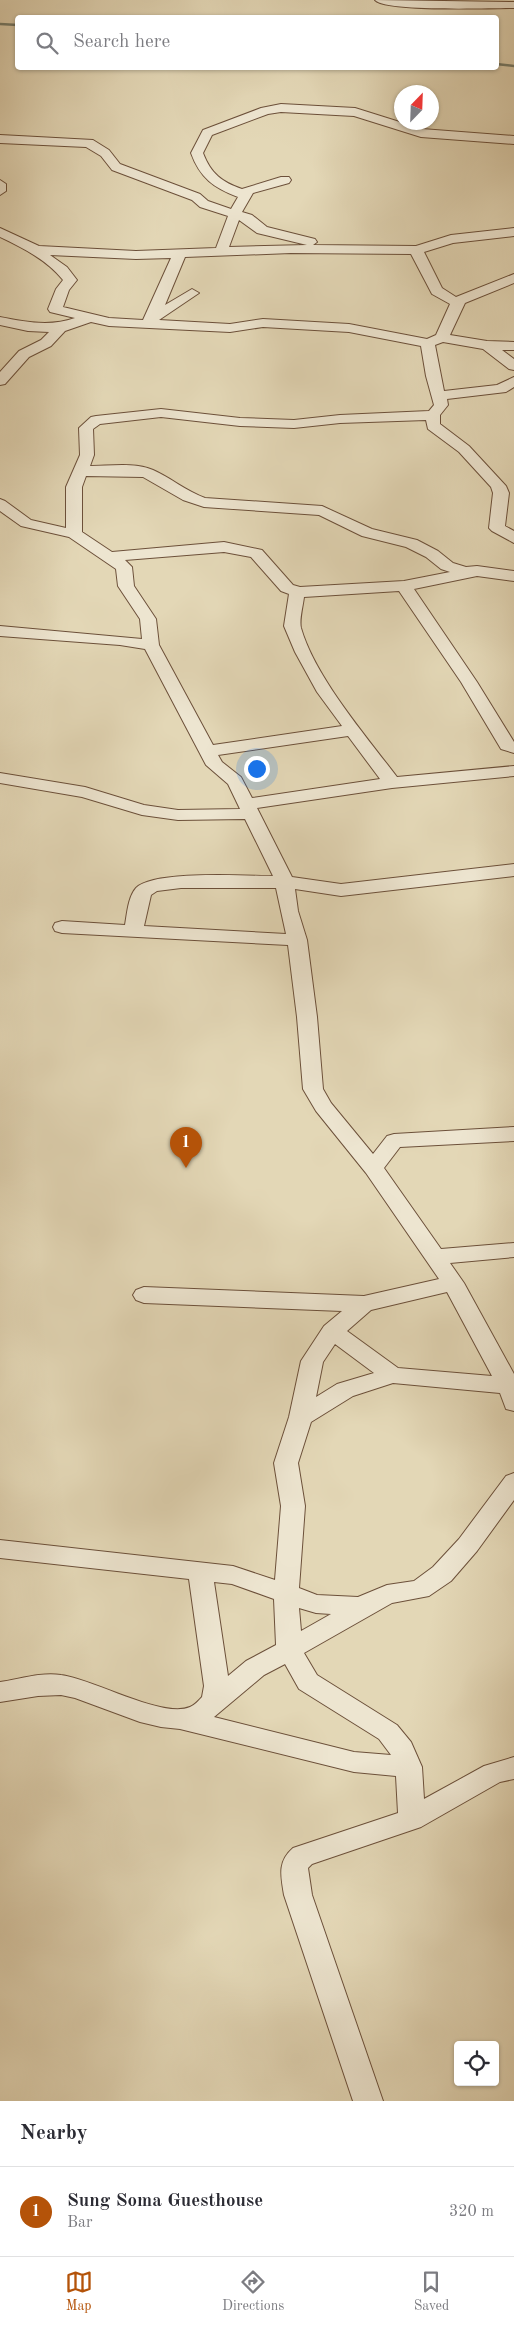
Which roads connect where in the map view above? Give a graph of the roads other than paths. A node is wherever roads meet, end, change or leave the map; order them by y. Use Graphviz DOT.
graph roads {
  1 [pos="380,0"];
  2 [pos="442,0"];
  3 [pos="454,3"];
  4 [pos="514,5"];
  5 [pos="0,139"];
  6 [pos="514,140"];
  7 [pos="285,180"];
  8 [pos="0,184"];
  9 [pos="0,191"];
  10 [pos="245,196"];
  11 [pos="236,214"];
  12 [pos="0,232"];
  13 [pos="514,232"];
  14 [pos="337,249"];
  15 [pos="36,250"];
  16 [pos="417,250"];
  17 [pos="221,252"];
  18 [pos="180,253"];
  19 [pos="514,278"];
  20 [pos="192,293"];
  21 [pos="456,304"];
  22 [pos="88,318"];
  23 [pos="149,320"];
  24 [pos="0,321"];
  25 [pos="60,328"];
  26 [pos="442,338"];
  27 [pos="428,343"];
  28 [pos="487,345"];
  29 [pos="514,346"];
  30 [pos="514,366"];
  31 [pos="0,381"];
  32 [pos="514,381"];
  33 [pos="439,396"];
  34 [pos="433,415"];
  35 [pos="80,471"];
  36 [pos="0,504"];
  37 [pos="74,534"];
  38 [pos="514,538"];
  39 [pos="108,557"];
  40 [pos="465,572"];
  41 [pos="514,576"];
  42 [pos="404,586"];
  43 [pos="297,592"];
  44 [pos="0,630"];
  45 [pos="151,646"];
  46 [pos="353,730"];
  47 [pos="514,748"];
  48 [pos="209,751"];
  49 [pos="514,771"];
  50 [pos="0,778"];
  51 [pos="392,783"];
  52 [pos="249,809"];
  53 [pos="514,870"];
  54 [pos="285,882"];
  55 [pos="62,927"];
  56 [pos="133,931"];
  57 [pos="297,940"];
  58 [pos="514,1134"];
  59 [pos="373,1168"];
  60 [pos="514,1250"];
  61 [pos="434,1257"];
  62 [pos="454,1283"];
  63 [pos="144,1296"];
  64 [pos="364,1304"];
  65 [pos="332,1331"];
  66 [pos="393,1375"];
  67 [pos="512,1391"];
  68 [pos="300,1416"];
  69 [pos="514,1482"];
  70 [pos="0,1549"];
  71 [pos="200,1572"];
  72 [pos="286,1594"];
  73 [pos="361,1607"];
  74 [pos="289,1649"];
  75 [pos="0,1692"];
  76 [pos="213,1703"];
  77 [pos="179,1719"];
  78 [pos="408,1767"];
  79 [pos="514,1768"];
  80 [pos="412,1819"];
  81 [pos="368,2101"];
  1 -- 3 [label="street"];
  2 -- 3 [label="street"];
  3 -- 4 [label="street"];
  5 -- 11 [label="street"];
  6 -- 10 [label="street"];
  7 -- 10 [label="street"];
  8 -- 9 [label="street"];
  10 -- 11 [label="street"];
  11 -- 14 [label="street"];
  11 -- 17 [label="street"];
  12 -- 15 [label="street"];
  13 -- 16 [label="street"];
  14 -- 16 [label="street"];
  14 -- 17 [label="street"];
  15 -- 18 [label="street"];
  15 -- 22 [label="street"];
  16 -- 21 [label="street"];
  17 -- 18 [label="street"];
  18 -- 23 [label="street"];
  19 -- 21 [label="street"];
  20 -- 23 [label="street"];
  21 -- 26 [label="street"];
  22 -- 23 [label="street"];
  22 -- 25 [label="street"];
  23 -- 27 [label="street"];
  24 -- 25 [label="street"];
  25 -- 31 [label="street"];
  26 -- 27 [label="street"];
  26 -- 28 [label="street"];
  27 -- 33 [label="street"];
  28 -- 29 [label="street"];
  28 -- 30 [label="street"];
  32 -- 33 [label="street"];
  33 -- 34 [label="street"];
  34 -- 35 [label="street"];
  34 -- 38 [label="street"];
  35 -- 37 [label="street"];
  35 -- 40 [label="street"];
  36 -- 37 [label="street"];
  37 -- 39 [label="street"];
  39 -- 43 [label="street"];
  39 -- 45 [label="street"];
  40 -- 41 [label="street"];
  40 -- 42 [label="street"];
  42 -- 43 [label="street"];
  42 -- 47 [label="street"];
  43 -- 46 [label="street"];
  44 -- 45 [label="street"];
  45 -- 48 [label="street"];
  46 -- 48 [label="street"];
  46 -- 51 [label="street"];
  48 -- 52 [label="street"];
  49 -- 51 [label="street"];
  50 -- 52 [label="street"];
  51 -- 52 [label="street"];
  52 -- 54 [label="street"];
  53 -- 54 [label="street"];
  54 -- 56 [label="street"];
  54 -- 57 [label="street"];
  55 -- 56 [label="street"];
  56 -- 57 [label="street"];
  57 -- 59 [label="street"];
  58 -- 59 [label="street"];
  59 -- 61 [label="street"];
  60 -- 61 [label="street"];
  61 -- 62 [label="street"];
  62 -- 64 [label="street"];
  62 -- 67 [label="street"];
  63 -- 64 [label="street"];
  64 -- 65 [label="street"];
  65 -- 66 [label="street"];
  65 -- 68 [label="street"];
  66 -- 67 [label="street"];
  66 -- 68 [label="street"];
  68 -- 72 [label="street"];
  69 -- 73 [label="street"];
  70 -- 71 [label="street"];
  71 -- 72 [label="street"];
  71 -- 76 [label="street"];
  72 -- 73 [label="street"];
  72 -- 74 [label="street"];
  73 -- 74 [label="street"];
  74 -- 76 [label="street"];
  74 -- 78 [label="street"];
  75 -- 77 [label="street"];
  76 -- 77 [label="street"];
  77 -- 78 [label="street"];
  78 -- 80 [label="street"];
  79 -- 80 [label="street"];
  80 -- 81 [label="street"];
}
